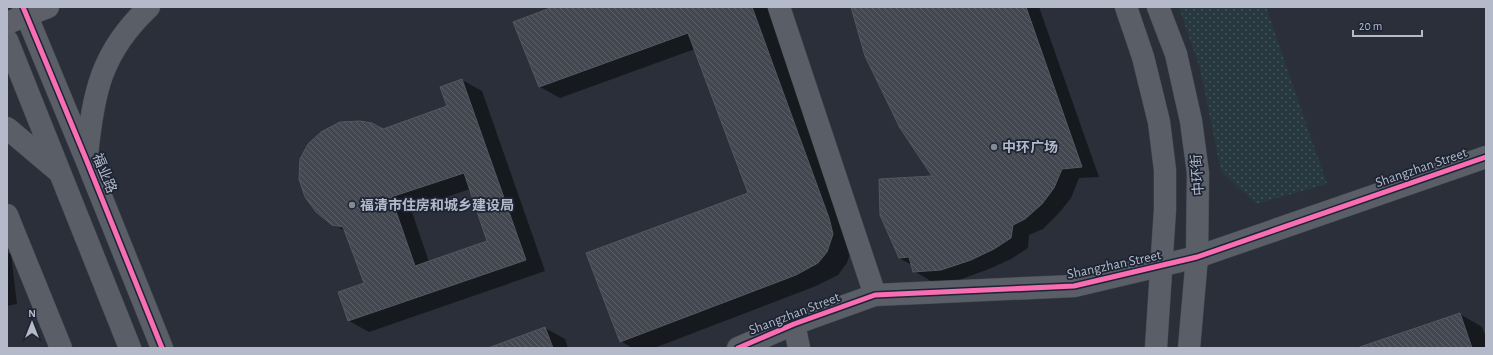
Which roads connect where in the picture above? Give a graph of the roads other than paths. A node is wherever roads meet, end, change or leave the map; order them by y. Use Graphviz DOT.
graph roads {
  1 [pos="48,7"];
  2 [pos="149,7"];
  3 [pos="779,7"];
  4 [pos="1126,7"];
  5 [pos="1158,7"];
  6 [pos="19,15"];
  7 [pos="7,40"];
  8 [pos="7,128"];
  9 [pos="1486,157"];
  10 [pos="86,159"];
  11 [pos="61,173"];
  12 [pos="7,215"];
  13 [pos="1197,257"];
  14 [pos="1162,266"];
  15 [pos="875,295"];
  16 [pos="794,324"];
  17 [pos="61,348"];
  18 [pos="130,348"];
  19 [pos="162,348"];
  20 [pos="738,348"];
  21 [pos="799,348"];
  22 [pos="1156,348"];
  23 [pos="1189,348"];
  1 -- 6 [label="main road"];
  2 -- 10 [label="street"];
  3 -- 15 [label="street"];
  4 -- 14 [label="street"];
  5 -- 13 [label="street, 中环街"];
  6 -- 10 [label="street, 福业路"];
  7 -- 11 [label="street"];
  8 -- 11 [label="street"];
  9 -- 13 [label="street, Shangzhan Street"];
  10 -- 19 [label="street, 福业路"];
  11 -- 18 [label="street"];
  12 -- 17 [label="street"];
  13 -- 14 [label="street, Shangzhan Street"];
  13 -- 23 [label="street, 中环街"];
  14 -- 15 [label="street, Shangzhan Street"];
  14 -- 22 [label="street"];
  15 -- 16 [label="street, Shangzhan Street"];
  16 -- 20 [label="street, Shangzhan Street"];
  16 -- 21 [label="street"];
}
